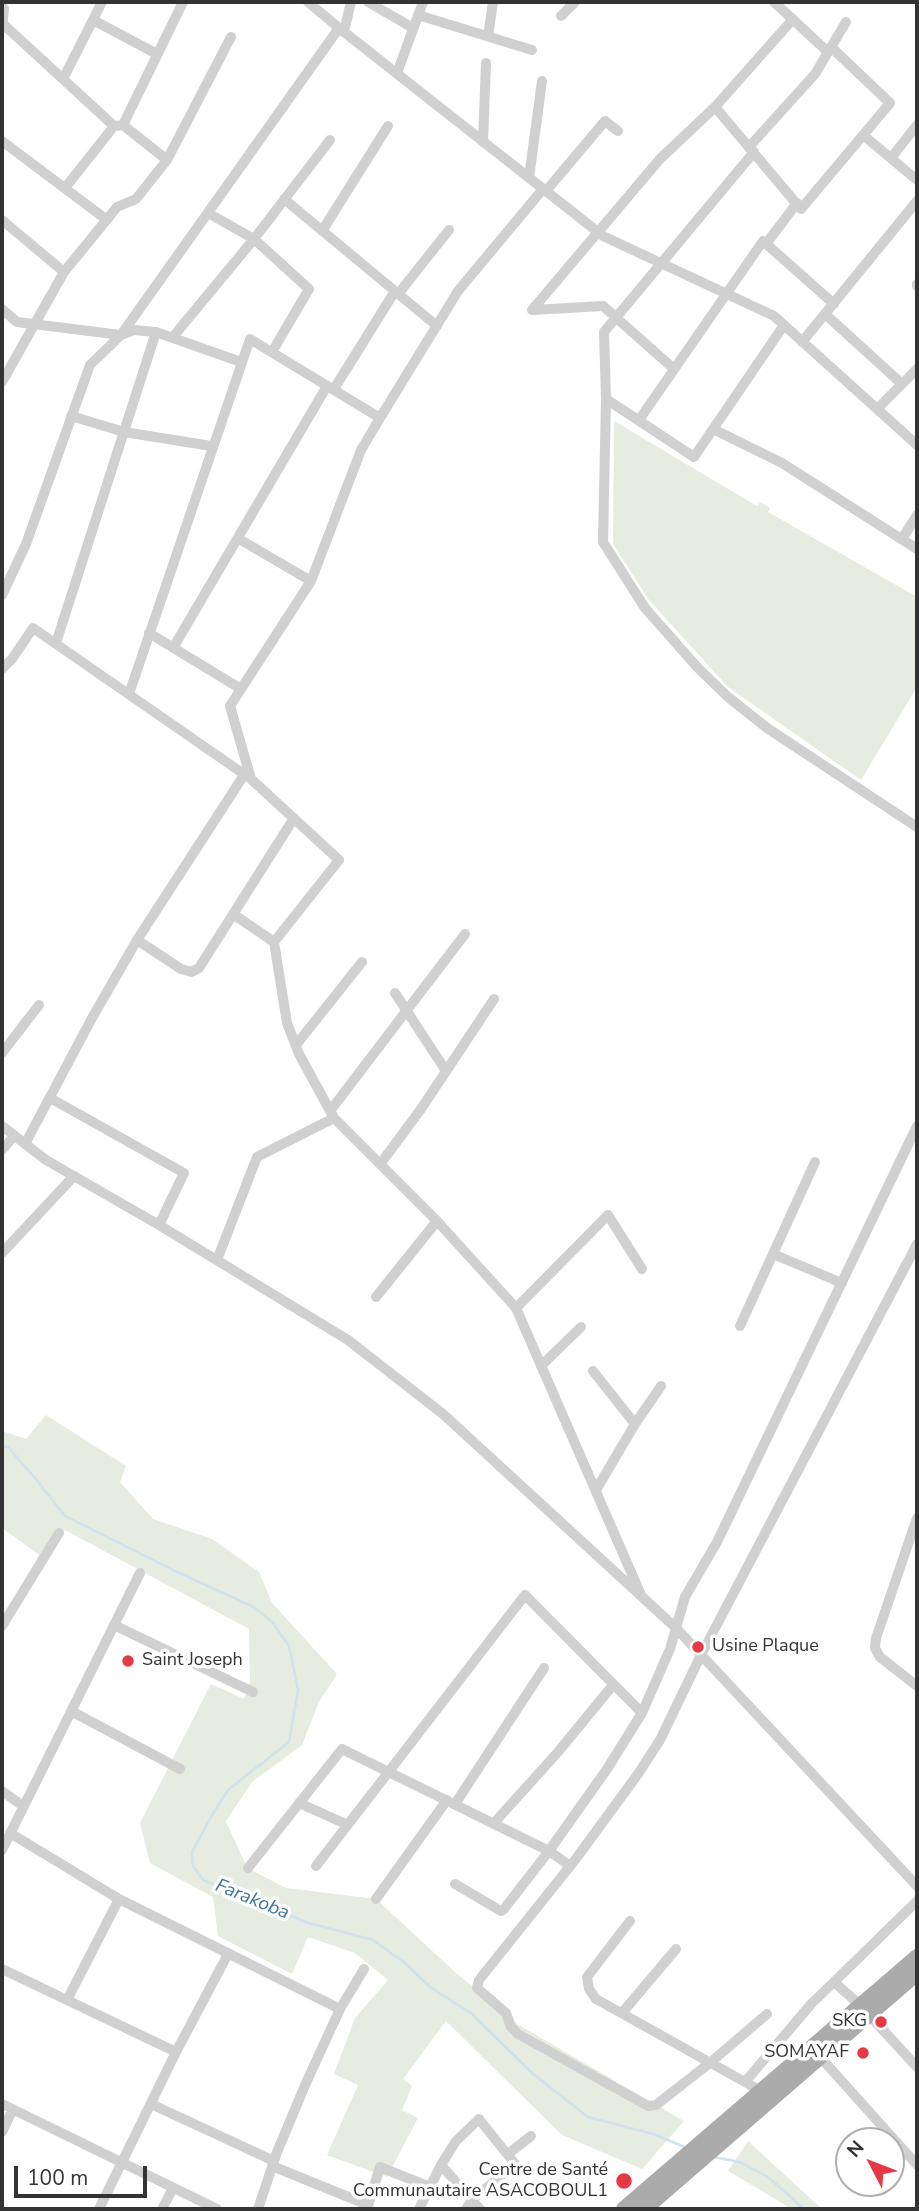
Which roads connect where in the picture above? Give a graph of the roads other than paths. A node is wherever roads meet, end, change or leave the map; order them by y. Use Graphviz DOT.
graph roads {
  1 [pos="102,2"];
  2 [pos="183,2"];
  3 [pos="308,2"];
  4 [pos="351,2"];
  5 [pos="368,2"];
  6 [pos="423,2"];
  7 [pos="494,2"];
  8 [pos="575,2"];
  9 [pos="774,2"];
  10 [pos="2,6"];
  11 [pos="418,15"];
  12 [pos="561,16"];
  13 [pos="793,19"];
  14 [pos="93,20"];
  15 [pos="846,22"];
  16 [pos="2,26"];
  17 [pos="413,28"];
  18 [pos="341,30"];
  19 [pos="488,36"];
  20 [pos="231,37"];
  21 [pos="830,49"];
  22 [pos="532,50"];
  23 [pos="157,54"];
  24 [pos="486,63"];
  25 [pos="397,74"];
  26 [pos="63,79"];
  27 [pos="542,81"];
  28 [pos="715,107"];
  29 [pos="118,125"];
  30 [pos="917,125"];
  31 [pos="388,126"];
  32 [pos="618,131"];
  33 [pos="863,135"];
  34 [pos="330,140"];
  35 [pos="2,141"];
  36 [pos="483,142"];
  37 [pos="751,150"];
  38 [pos="891,158"];
  39 [pos="167,160"];
  40 [pos="528,178"];
  41 [pos="917,180"];
  42 [pos="65,188"];
  43 [pos="544,190"];
  44 [pos="284,199"];
  45 [pos="917,201"];
  46 [pos="796,203"];
  47 [pos="208,213"];
  48 [pos="107,219"];
  49 [pos="2,220"];
  50 [pos="322,230"];
  51 [pos="449,230"];
  52 [pos="598,232"];
  53 [pos="254,239"];
  54 [pos="766,244"];
  55 [pos="661,263"];
  56 [pos="64,272"];
  57 [pos="396,292"];
  58 [pos="726,294"];
  59 [pos="834,304"];
  60 [pos="2,309"];
  61 [pos="825,314"];
  62 [pos="616,317"];
  63 [pos="35,324"];
  64 [pos="784,325"];
  65 [pos="436,326"];
  66 [pos="156,332"];
  67 [pos="121,335"];
  68 [pos="172,338"];
  69 [pos="802,342"];
  70 [pos="272,352"];
  71 [pos="241,362"];
  72 [pos="674,369"];
  73 [pos="917,369"];
  74 [pos="2,382"];
  75 [pos="902,384"];
  76 [pos="330,388"];
  77 [pos="606,399"];
  78 [pos="877,409"];
  79 [pos="71,416"];
  80 [pos="380,418"];
  81 [pos="639,420"];
  82 [pos="713,429"];
  83 [pos="124,432"];
  84 [pos="917,445"];
  85 [pos="211,446"];
  86 [pos="917,514"];
  87 [pos="239,539"];
  88 [pos="902,539"];
  89 [pos="917,549"];
  90 [pos="311,581"];
  91 [pos="2,595"];
  92 [pos="149,633"];
  93 [pos="56,643"];
  94 [pos="173,648"];
  95 [pos="2,650"];
  96 [pos="12,659"];
  97 [pos="2,669"];
  98 [pos="241,689"];
  99 [pos="129,694"];
  100 [pos="248,777"];
  101 [pos="294,818"];
  102 [pos="917,827"];
  103 [pos="233,914"];
  104 [pos="465,934"];
  105 [pos="137,940"];
  106 [pos="274,942"];
  107 [pos="362,962"];
  108 [pos="395,993"];
  109 [pos="494,999"];
  110 [pos="39,1005"];
  111 [pos="407,1011"];
  112 [pos="296,1045"];
  113 [pos="2,1053"];
  114 [pos="446,1071"];
  115 [pos="50,1098"];
  116 [pos="332,1114"];
  117 [pos="2,1126"];
  118 [pos="917,1126"];
  119 [pos="14,1136"];
  120 [pos="25,1144"];
  121 [pos="2,1150"];
  122 [pos="815,1162"];
  123 [pos="381,1163"];
  124 [pos="74,1176"];
  125 [pos="437,1221"];
  126 [pos="159,1225"];
  127 [pos="917,1244"];
  128 [pos="2,1253"];
  129 [pos="773,1254"];
  130 [pos="218,1261"];
  131 [pos="642,1269"];
  132 [pos="842,1283"];
  133 [pos="376,1297"];
  134 [pos="516,1308"];
  135 [pos="740,1326"];
  136 [pos="581,1327"];
  137 [pos="541,1366"];
  138 [pos="593,1371"];
  139 [pos="661,1386"];
  140 [pos="635,1424"];
  141 [pos="596,1490"];
  142 [pos="917,1518"];
  143 [pos="59,1533"];
  144 [pos="140,1573"];
  145 [pos="641,1595"];
  146 [pos="114,1625"];
  147 [pos="2,1626"];
  148 [pos="676,1628"];
  149 [pos="701,1655"];
  150 [pos="544,1668"];
  151 [pos="613,1685"];
  152 [pos="917,1686"];
  153 [pos="253,1692"];
  154 [pos="71,1711"];
  155 [pos="642,1713"];
  156 [pos="180,1769"];
  157 [pos="389,1772"];
  158 [pos="2,1791"];
  159 [pos="451,1802"];
  160 [pos="299,1803"];
  161 [pos="23,1806"];
  162 [pos="494,1823"];
  163 [pos="348,1825"];
  164 [pos="10,1832"];
  165 [pos="2,1850"];
  166 [pos="549,1851"];
  167 [pos="316,1866"];
  168 [pos="570,1866"];
  169 [pos="248,1868"];
  170 [pos="455,1884"];
  171 [pos="917,1886"];
  172 [pos="119,1899"];
  173 [pos="376,1899"];
  174 [pos="917,1901"];
  175 [pos="630,1920"];
  176 [pos="676,1949"];
  177 [pos="228,1954"];
  178 [pos="917,1957"];
  179 [pos="2,1969"];
  180 [pos="364,1969"];
  181 [pos="917,1973"];
  182 [pos="834,1982"];
  183 [pos="67,2000"];
  184 [pos="340,2009"];
  185 [pos="865,2010"];
  186 [pos="622,2013"];
  187 [pos="767,2014"];
  188 [pos="176,2052"];
  189 [pos="821,2058"];
  190 [pos="711,2062"];
  191 [pos="917,2067"];
  192 [pos="746,2082"];
  193 [pos="761,2091"];
  194 [pos="151,2104"];
  195 [pos="7,2107"];
  196 [pos="729,2127"];
  197 [pos="2,2132"];
  198 [pos="531,2136"];
  199 [pos="508,2154"];
  200 [pos="121,2162"];
  201 [pos="273,2164"];
  202 [pos="441,2165"];
  203 [pos="917,2165"];
  204 [pos="678,2172"];
  205 [pos="430,2187"];
  206 [pos="173,2188"];
  207 [pos="469,2205"];
  208 [pos="367,2207"];
  209 [pos="99,2209"];
  210 [pos="162,2209"];
  211 [pos="217,2209"];
  212 [pos="258,2209"];
  213 [pos="419,2209"];
  214 [pos="480,2209"];
  215 [pos="624,2209"];
  216 [pos="644,2209"];
  1 -- 14 [label="street"];
  2 -- 23 [label="street"];
  3 -- 18 [label="street"];
  4 -- 18 [label="street"];
  5 -- 17 [label="street"];
  6 -- 11 [label="street"];
  7 -- 19 [label="street"];
  8 -- 12 [label="street"];
  9 -- 13 [label="street"];
  10 -- 16 [label="street"];
  11 -- 17 [label="street"];
  11 -- 19 [label="street"];
  13 -- 21 [label="street"];
  13 -- 28 [label="street"];
  14 -- 23 [label="street"];
  14 -- 26 [label="street"];
  15 -- 21 [label="street"];
  16 -- 26 [label="street"];
  17 -- 25 [label="street"];
  18 -- 25 [label="street"];
  18 -- 47 [label="street"];
  19 -- 22 [label="street"];
  20 -- 39 [label="street"];
  21 -- 33 [label="street"];
  21 -- 37 [label="street"];
  23 -- 29 [label="street"];
  24 -- 36 [label="street"];
  25 -- 36 [label="street"];
  26 -- 29 [label="street"];
  27 -- 40 [label="street"];
  28 -- 37 [label="street"];
  28 -- 52 [label="street"];
  29 -- 39 [label="street"];
  29 -- 42 [label="street"];
  30 -- 38 [label="street"];
  31 -- 50 [label="street"];
  32 -- 43 [label="street"];
  33 -- 38 [label="street"];
  33 -- 46 [label="street"];
  34 -- 44 [label="street"];
  35 -- 42 [label="street"];
  36 -- 40 [label="street"];
  37 -- 46 [label="street"];
  37 -- 55 [label="street"];
  38 -- 41 [label="street"];
  39 -- 48 [label="street"];
  40 -- 43 [label="street"];
  42 -- 48 [label="street"];
  43 -- 52 [label="street"];
  43 -- 65 [label="street"];
  44 -- 50 [label="street"];
  44 -- 53 [label="street"];
  45 -- 59 [label="street"];
  46 -- 54 [label="street"];
  47 -- 53 [label="street"];
  47 -- 67 [label="street"];
  48 -- 56 [label="street"];
  49 -- 56 [label="street"];
  50 -- 57 [label="street"];
  51 -- 57 [label="street"];
  52 -- 55 [label="street"];
  52 -- 62 [label="street"];
  53 -- 68 [label="street"];
  53 -- 70 [label="street"];
  54 -- 58 [label="street"];
  54 -- 59 [label="street"];
  55 -- 58 [label="street"];
  55 -- 62 [label="street"];
  56 -- 63 [label="street"];
  57 -- 65 [label="street"];
  57 -- 76 [label="street"];
  58 -- 64 [label="street"];
  58 -- 72 [label="street"];
  59 -- 61 [label="street"];
  60 -- 63 [label="street"];
  61 -- 69 [label="street"];
  61 -- 75 [label="street"];
  62 -- 72 [label="street"];
  62 -- 77 [label="street"];
  63 -- 67 [label="street"];
  63 -- 74 [label="street"];
  64 -- 69 [label="street"];
  64 -- 82 [label="street"];
  65 -- 80 [label="street"];
  66 -- 67 [label="street"];
  66 -- 68 [label="street"];
  66 -- 83 [label="street"];
  67 -- 79 [label="street"];
  68 -- 71 [label="street"];
  69 -- 78 [label="street"];
  70 -- 71 [label="street"];
  70 -- 76 [label="street"];
  71 -- 85 [label="street"];
  72 -- 81 [label="street"];
  73 -- 75 [label="street"];
  75 -- 78 [label="street"];
  76 -- 80 [label="street"];
  76 -- 87 [label="street"];
  77 -- 81 [label="street"];
  77 -- 102 [label="street"];
  78 -- 84 [label="street"];
  79 -- 83 [label="street"];
  79 -- 91 [label="street"];
  80 -- 90 [label="street"];
  81 -- 82 [label="street"];
  82 -- 88 [label="street"];
  83 -- 85 [label="street"];
  83 -- 93 [label="street"];
  85 -- 92 [label="street"];
  86 -- 88 [label="street"];
  87 -- 90 [label="street"];
  87 -- 94 [label="street"];
  88 -- 89 [label="street"];
  90 -- 98 [label="street"];
  92 -- 94 [label="street"];
  92 -- 99 [label="street"];
  93 -- 96 [label="street"];
  93 -- 99 [label="street"];
  94 -- 98 [label="street"];
  95 -- 96 [label="street"];
  96 -- 97 [label="street"];
  98 -- 100 [label="street"];
  99 -- 100 [label="street"];
  100 -- 101 [label="street"];
  100 -- 105 [label="street"];
  101 -- 103 [label="street"];
  101 -- 106 [label="street"];
  103 -- 105 [label="street"];
  103 -- 106 [label="street"];
  104 -- 111 [label="street"];
  105 -- 115 [label="street"];
  106 -- 112 [label="street"];
  107 -- 112 [label="street"];
  108 -- 111 [label="street"];
  109 -- 114 [label="street"];
  110 -- 113 [label="street"];
  111 -- 114 [label="street"];
  111 -- 116 [label="street"];
  112 -- 116 [label="street"];
  114 -- 123 [label="street"];
  115 -- 120 [label="street"];
  115 -- 126 [label="street"];
  116 -- 123 [label="street"];
  116 -- 130 [label="street"];
  117 -- 119 [label="street"];
  118 -- 132 [label="street"];
  119 -- 120 [label="street"];
  119 -- 121 [label="street"];
  120 -- 124 [label="street"];
  122 -- 129 [label="street"];
  123 -- 125 [label="street"];
  124 -- 126 [label="street"];
  124 -- 128 [label="street"];
  125 -- 133 [label="street"];
  125 -- 134 [label="street"];
  126 -- 130 [label="street"];
  127 -- 149 [label="street"];
  129 -- 132 [label="street"];
  129 -- 135 [label="street"];
  130 -- 145 [label="street"];
  131 -- 134 [label="street"];
  132 -- 148 [label="street"];
  134 -- 137 [label="street"];
  136 -- 137 [label="street"];
  137 -- 141 [label="street"];
  138 -- 140 [label="street"];
  139 -- 140 [label="street"];
  140 -- 141 [label="street"];
  141 -- 145 [label="street"];
  142 -- 152 [label="street"];
  143 -- 147 [label="street"];
  144 -- 146 [label="street"];
  145 -- 148 [label="street"];
  146 -- 153 [label="street"];
  146 -- 154 [label="street"];
  148 -- 149 [label="street"];
  148 -- 155 [label="street"];
  149 -- 168 [label="street"];
  149 -- 171 [label="street"];
  150 -- 159 [label="street"];
  151 -- 155 [label="street"];
  151 -- 157 [label="street"];
  151 -- 162 [label="street"];
  154 -- 156 [label="street"];
  154 -- 161 [label="street"];
  155 -- 166 [label="street"];
  157 -- 159 [label="street"];
  157 -- 160 [label="street"];
  157 -- 163 [label="street"];
  158 -- 161 [label="street"];
  159 -- 162 [label="street"];
  159 -- 173 [label="street"];
  160 -- 163 [label="street"];
  160 -- 169 [label="street"];
  161 -- 164 [label="street"];
  162 -- 166 [label="street"];
  163 -- 167 [label="street"];
  164 -- 165 [label="street"];
  164 -- 172 [label="street"];
  166 -- 168 [label="street"];
  166 -- 170 [label="street"];
  168 -- 190 [label="street"];
  172 -- 177 [label="street"];
  172 -- 183 [label="street"];
  174 -- 182 [label="street"];
  175 -- 186 [label="street"];
  176 -- 186 [label="street"];
  177 -- 184 [label="street"];
  177 -- 188 [label="street"];
  178 -- 185 [label="main road"];
  179 -- 183 [label="street"];
  180 -- 184 [label="street"];
  181 -- 185 [label="main road"];
  182 -- 185 [label="street"];
  182 -- 192 [label="street"];
  183 -- 188 [label="street"];
  184 -- 201 [label="street"];
  185 -- 189 [label="main road"];
  185 -- 191 [label="street"];
  185 -- 193 [label="main road"];
  186 -- 190 [label="street"];
  187 -- 190 [label="street"];
  188 -- 194 [label="street"];
  189 -- 196 [label="main road"];
  189 -- 203 [label="street"];
  190 -- 192 [label="street"];
  192 -- 193 [label="street"];
  193 -- 196 [label="main road"];
  194 -- 200 [label="street"];
  194 -- 201 [label="street"];
  195 -- 197 [label="street"];
  195 -- 200 [label="street"];
  196 -- 204 [label="main road"];
  198 -- 199 [label="street"];
  199 -- 202 [label="street"];
  199 -- 207 [label="street"];
  200 -- 206 [label="street"];
  200 -- 209 [label="street"];
  201 -- 208 [label="street"];
  201 -- 212 [label="street"];
  202 -- 205 [label="street"];
  202 -- 207 [label="street"];
  204 -- 215 [label="main road"];
  204 -- 216 [label="main road"];
  205 -- 208 [label="street"];
  205 -- 213 [label="street"];
  206 -- 210 [label="street"];
  206 -- 211 [label="street"];
  207 -- 214 [label="street"];
}
